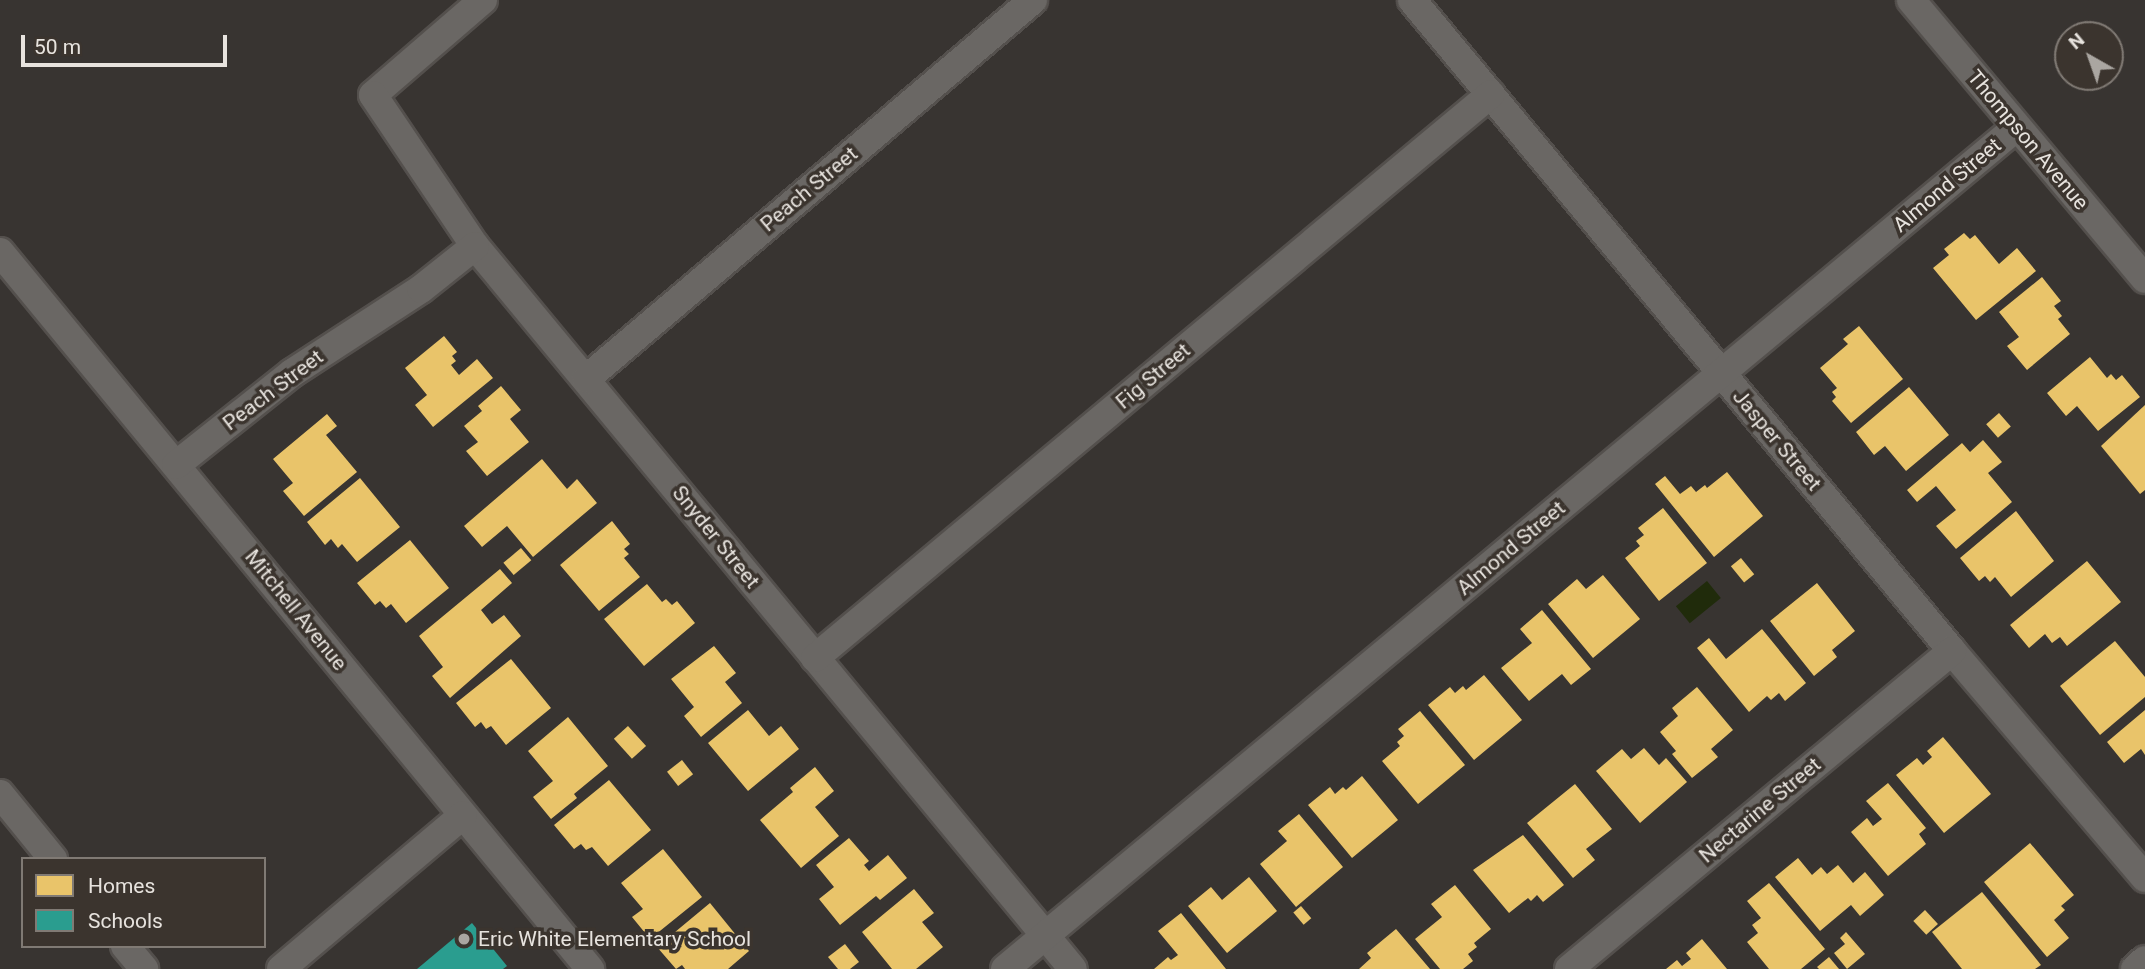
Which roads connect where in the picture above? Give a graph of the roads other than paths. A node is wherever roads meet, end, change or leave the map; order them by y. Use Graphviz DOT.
graph roads {
  1 [pos="483,0"];
  2 [pos="1033,0"];
  3 [pos="1412,0"];
  4 [pos="1911,0"];
  5 [pos="1490,94"];
  6 [pos="2017,127"];
  7 [pos="475,246"];
  8 [pos="0,253"];
  9 [pos="2145,279"];
  10 [pos="1722,373"];
  11 [pos="586,379"];
  12 [pos="176,465"];
  13 [pos="1952,651"];
  14 [pos="815,658"];
  15 [pos="0,794"];
  16 [pos="463,815"];
  17 [pos="51,857"];
  18 [pos="2145,878"];
  19 [pos="1045,936"];
  20 [pos="127,948"];
  21 [pos="144,969"];
  22 [pos="281,969"];
  23 [pos="590,969"];
  24 [pos="1005,969"];
  25 [pos="1073,969"];
  26 [pos="1569,969"];
  1 -- 7 [label="street, Snyder Street"];
  2 -- 11 [label="street, Peach Street"];
  3 -- 5 [label="street, Jasper Street"];
  4 -- 6 [label="street, Thompson Avenue"];
  5 -- 10 [label="street, Jasper Street"];
  5 -- 14 [label="street, Fig Street"];
  6 -- 9 [label="street, Thompson Avenue"];
  6 -- 10 [label="street, Almond Street"];
  7 -- 11 [label="street, Snyder Street"];
  7 -- 12 [label="street, Peach Street"];
  8 -- 12 [label="street, Mitchell Avenue"];
  10 -- 13 [label="street, Jasper Street"];
  10 -- 19 [label="street, Almond Street"];
  11 -- 14 [label="street, Snyder Street"];
  12 -- 16 [label="street, Mitchell Avenue"];
  13 -- 18 [label="street, Jasper Street"];
  13 -- 26 [label="street, Nectarine Street"];
  14 -- 19 [label="street, Snyder Street"];
  15 -- 17 [label="street"];
  16 -- 22 [label="street"];
  16 -- 23 [label="street, Mitchell Avenue"];
  19 -- 24 [label="street, Almond Street"];
  19 -- 25 [label="street, Snyder Street"];
  20 -- 21 [label="street"];
}
